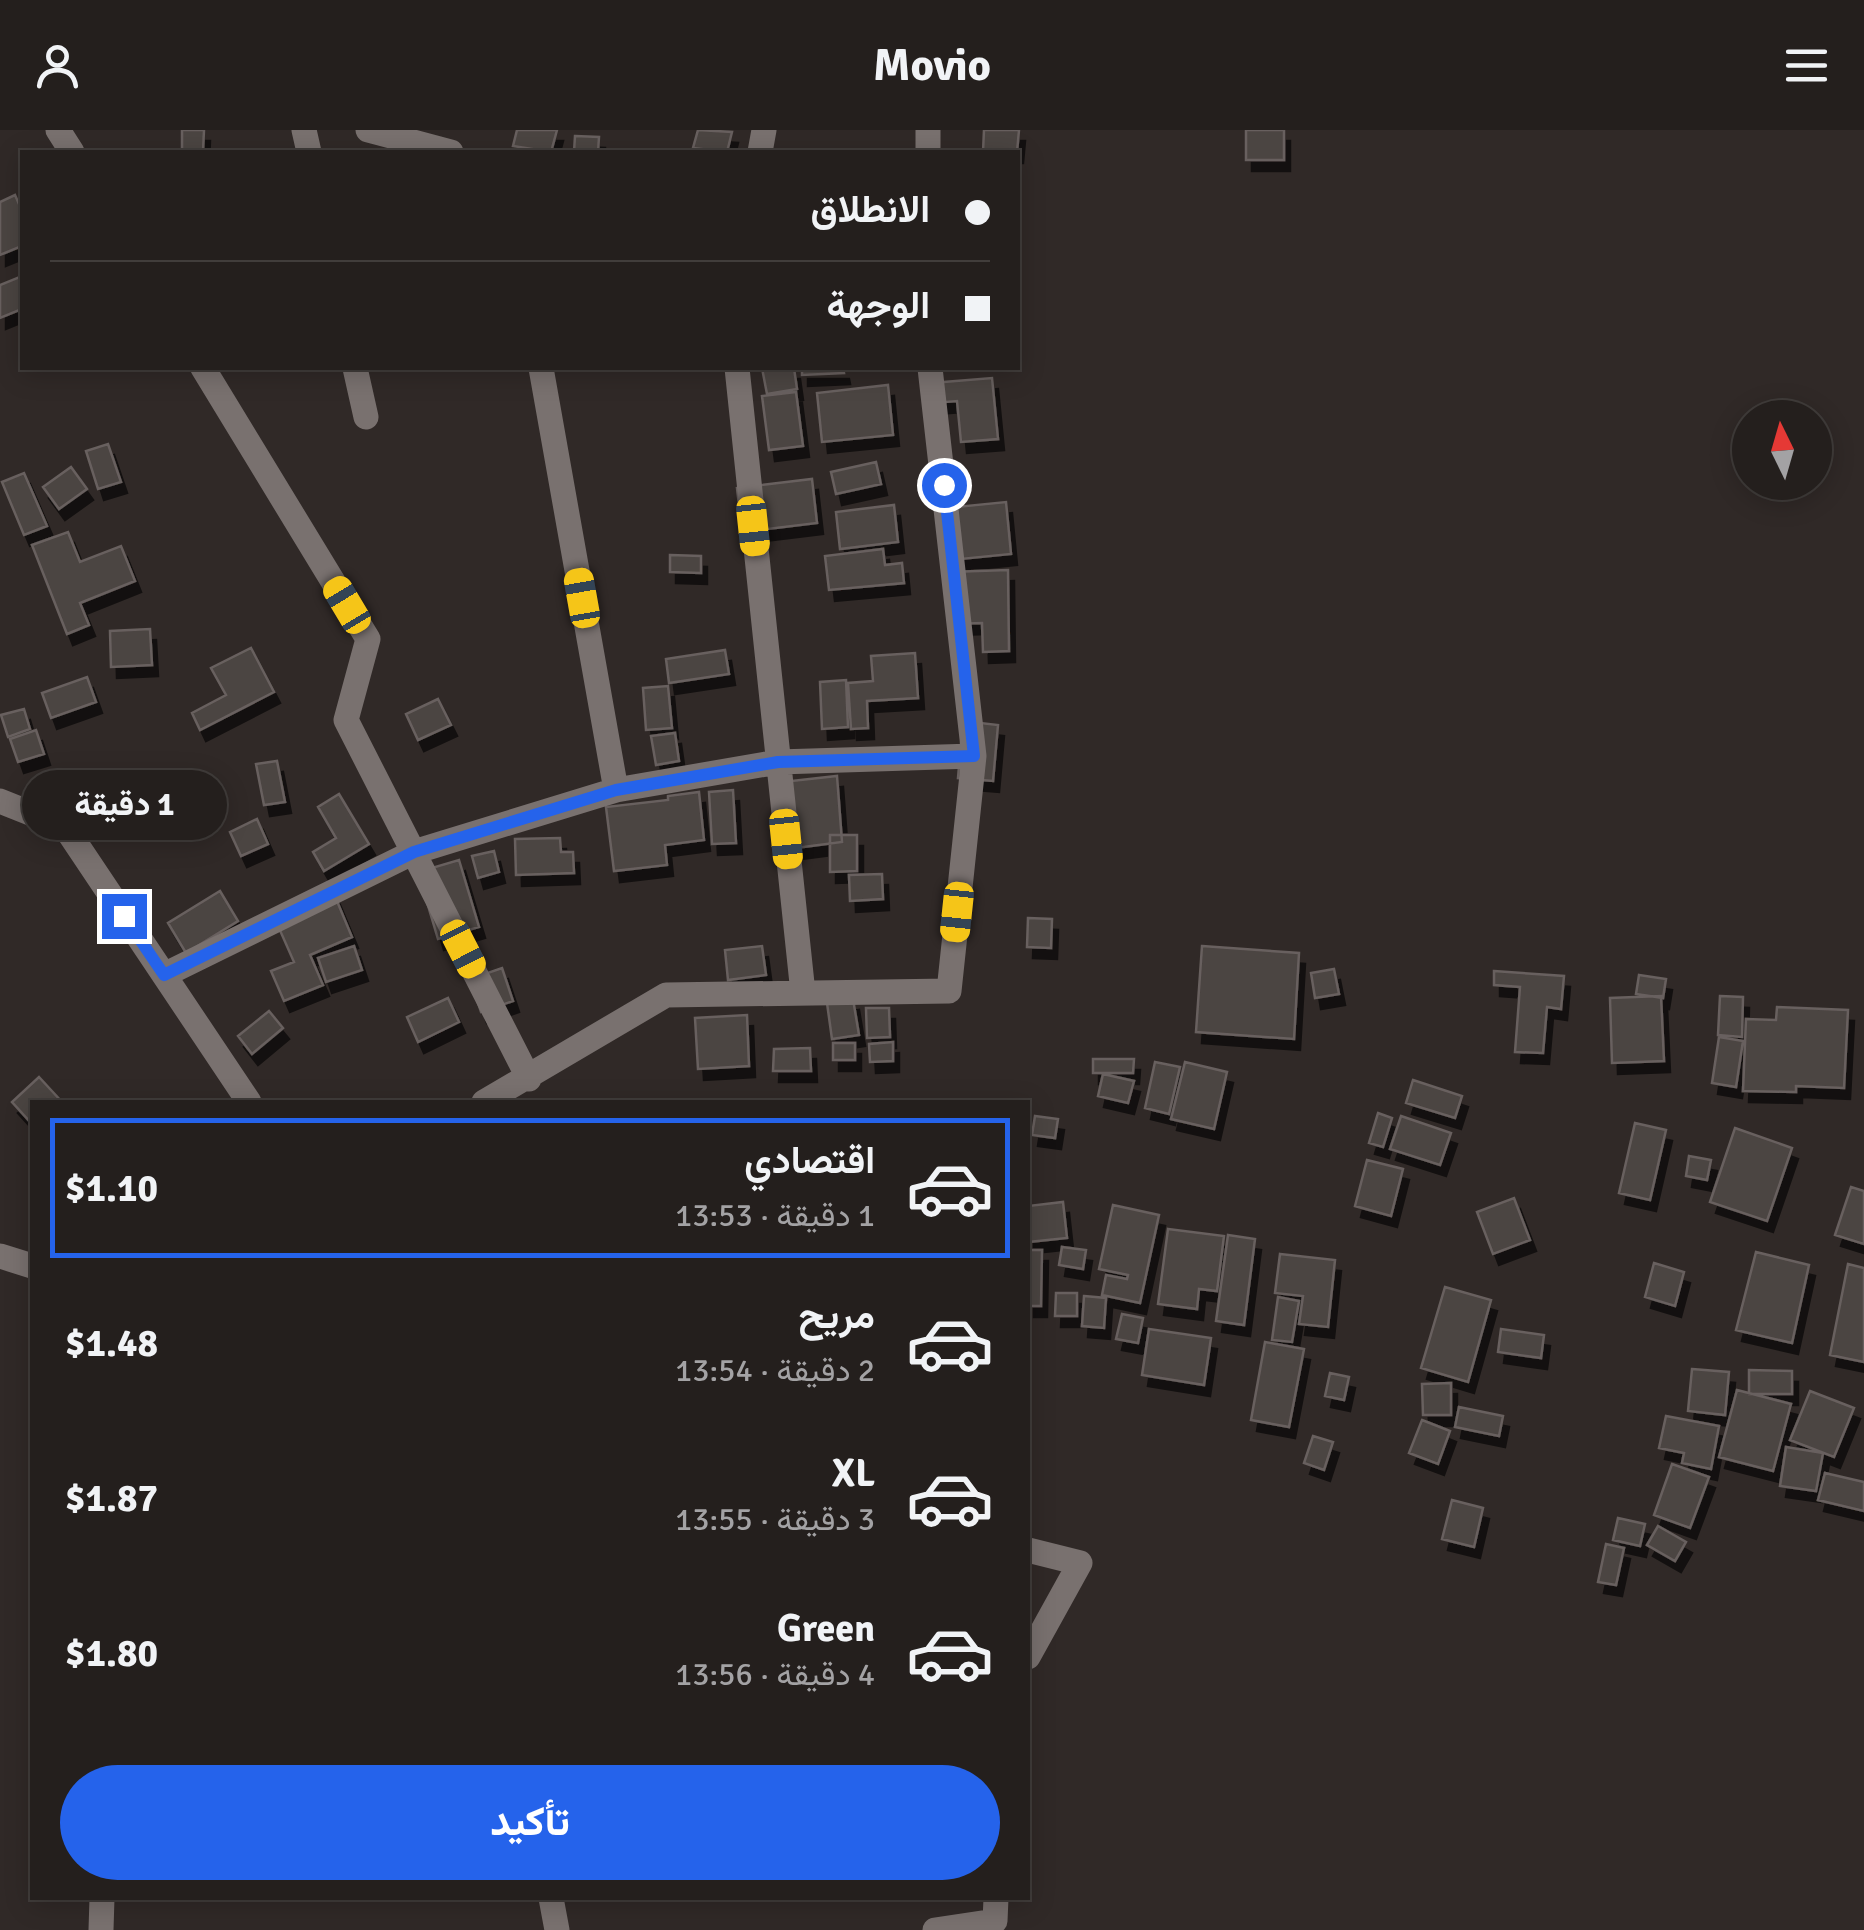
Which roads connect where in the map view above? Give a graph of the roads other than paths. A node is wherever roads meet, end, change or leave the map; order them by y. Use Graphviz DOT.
graph roads {
  1 [pos="368,130"];
  2 [pos="443,150"];
  3 [pos="204,370"];
  4 [pos="355,370"];
  5 [pos="541,370"];
  6 [pos="737,370"];
  7 [pos="930,370"];
  8 [pos="366,417"];
  9 [pos="974,756"];
  10 [pos="778,762"];
  11 [pos="616,790"];
  12 [pos="0,801"];
  13 [pos="414,852"];
  14 [pos="164,975"];
  15 [pos="803,993"];
  16 [pos="529,1079"];
  17 [pos="249,1100"];
  18 [pos="488,1100"];
  19 [pos="0,1256"];
  20 [pos="30,1265"];
  21 [pos="1030,1550"];
  22 [pos="1030,1653"];
  23 [pos="102,1900"];
  24 [pos="551,1900"];
  25 [pos="996,1900"];
  26 [pos="102,1930"];
  27 [pos="557,1930"];
  28 [pos="935,1930"];
  1 -- 2 [label="street"];
  3 -- 13 [label="street"];
  4 -- 8 [label="street"];
  5 -- 11 [label="street"];
  6 -- 10 [label="street"];
  7 -- 9 [label="street"];
  9 -- 10 [label="street"];
  9 -- 15 [label="street"];
  10 -- 11 [label="street"];
  10 -- 15 [label="street"];
  11 -- 13 [label="street"];
  12 -- 14 [label="street"];
  13 -- 14 [label="street"];
  13 -- 16 [label="street"];
  14 -- 17 [label="street"];
  15 -- 16 [label="street"];
  16 -- 18 [label="street"];
  19 -- 20 [label="street"];
  21 -- 22 [label="street"];
  23 -- 26 [label="street"];
  24 -- 27 [label="street"];
  25 -- 28 [label="street"];
}
